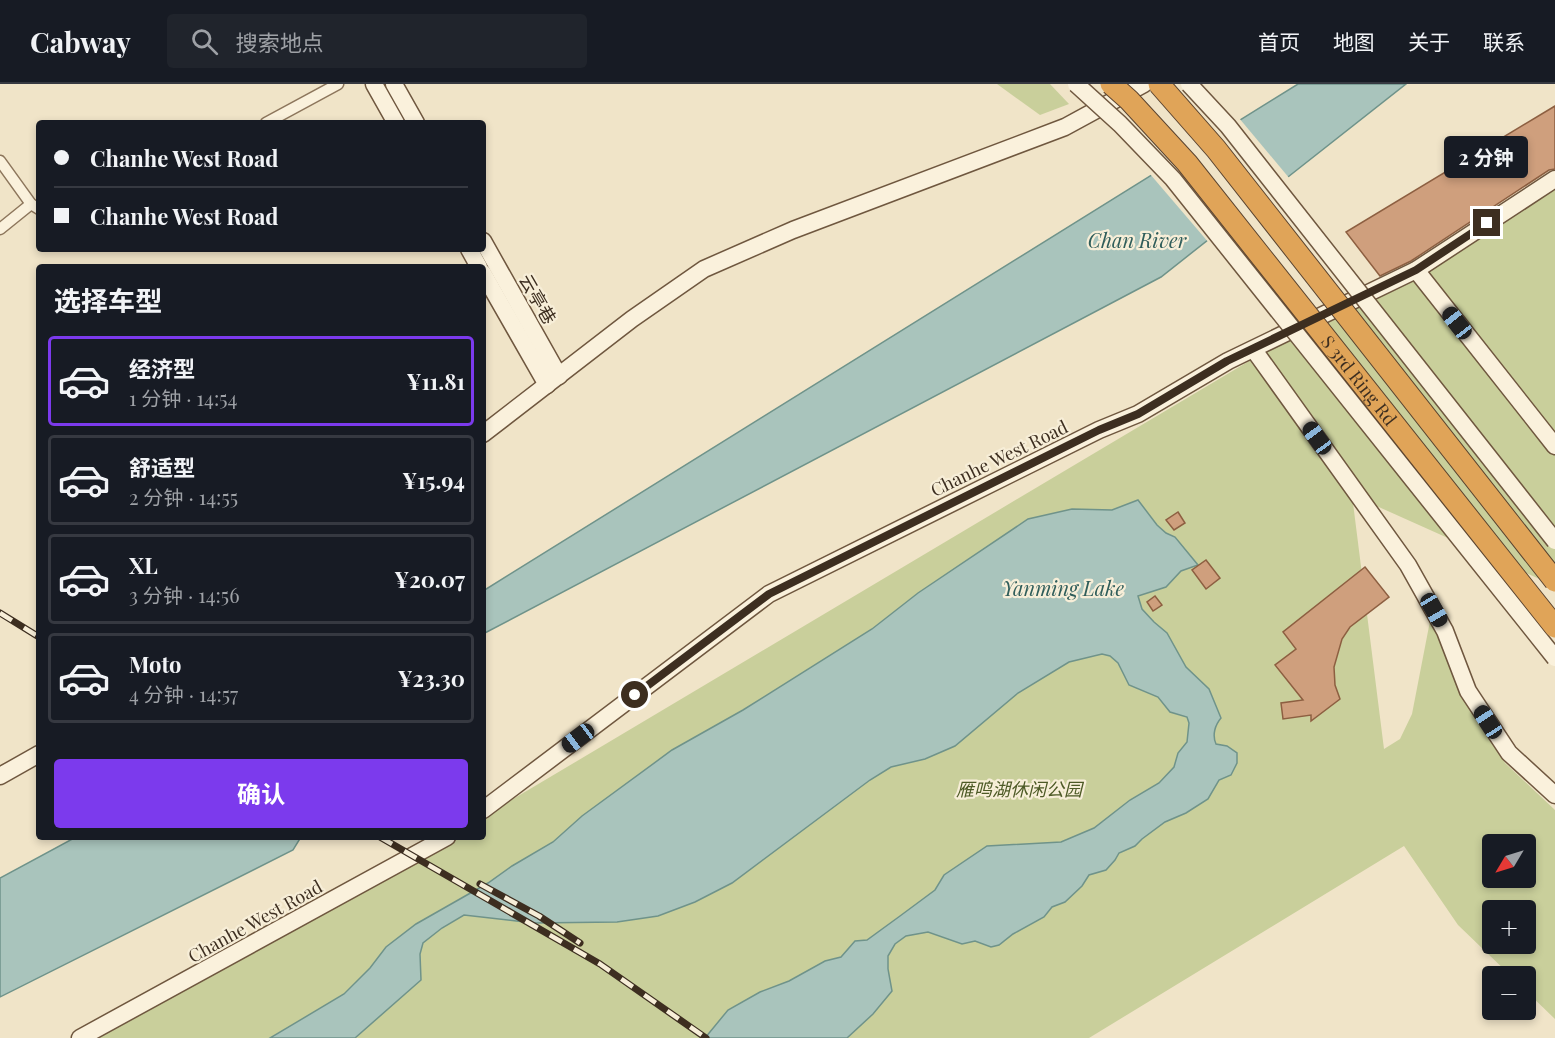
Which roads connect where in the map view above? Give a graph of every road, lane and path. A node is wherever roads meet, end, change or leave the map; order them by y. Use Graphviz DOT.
graph roads {
  1 [pos="338,84"];
  2 [pos="374,84"];
  3 [pos="394,84"];
  4 [pos="1076,84"];
  5 [pos="1111,84"];
  6 [pos="1144,84"];
  7 [pos="1159,84"];
  8 [pos="1189,84"];
  9 [pos="272,120"];
  10 [pos="394,120"];
  11 [pos="414,120"];
  12 [pos="0,161"];
  13 [pos="1555,179"];
  14 [pos="35,206"];
  15 [pos="0,229"];
  16 [pos="486,247"];
  17 [pos="1416,270"];
  18 [pos="486,278"];
  19 [pos="1254,350"];
  20 [pos="553,380"];
  21 [pos="486,432"];
  22 [pos="1555,446"];
  23 [pos="1555,541"];
  24 [pos="1555,581"];
  25 [pos="1555,627"];
  26 [pos="1555,658"];
  27 [pos="36,756"];
  28 [pos="0,776"];
  29 [pos="1555,795"];
  30 [pos="486,808"];
  31 [pos="442,840"];
  32 [pos="80,1038"];
  1 -- 9 [label="street"];
  2 -- 10 [label="street"];
  3 -- 11 [label="street"];
  4 -- 26 [label="street, bridge"];
  5 -- 25 [label="highway, S 3rd Ring Rd, bridge"];
  6 -- 20 [label="street"];
  7 -- 24 [label="highway, S 3rd Ring Rd, bridge"];
  8 -- 23 [label="street, bridge"];
  12 -- 14 [label="street"];
  13 -- 17 [label="street, Chanhe West Road"];
  14 -- 15 [label="street"];
  16 -- 20 [label="street, 云亭巷"];
  17 -- 19 [label="street, Chanhe West Road"];
  17 -- 22 [label="street"];
  18 -- 20 [label="street"];
  19 -- 29 [label="street"];
  19 -- 30 [label="street, Chanhe West Road"];
  20 -- 21 [label="street"];
  27 -- 28 [label="street"];
  31 -- 32 [label="street, Chanhe West Road"];
}
